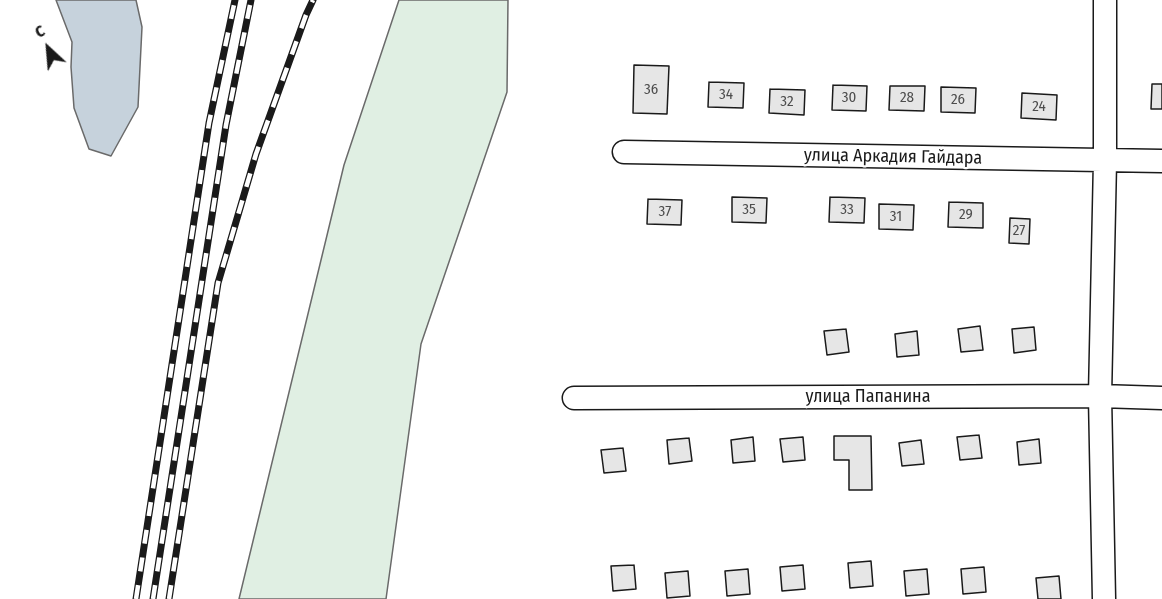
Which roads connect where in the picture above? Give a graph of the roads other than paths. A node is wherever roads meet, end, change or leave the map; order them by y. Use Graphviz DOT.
graph roads {
  1 [pos="1105,0"];
  2 [pos="624,152"];
  3 [pos="1105,161"];
  4 [pos="1162,161"];
  5 [pos="1100,396"];
  6 [pos="574,398"];
  7 [pos="1162,398"];
  8 [pos="1104,599"];
  1 -- 3 [label="street"];
  2 -- 3 [label="street, улица Аркадия Гайдара"];
  3 -- 4 [label="street, улица Аркадия Гайдара"];
  3 -- 5 [label="street"];
  5 -- 6 [label="street, улица Папанина"];
  5 -- 7 [label="street, улица Папанина"];
  5 -- 8 [label="street"];
}
